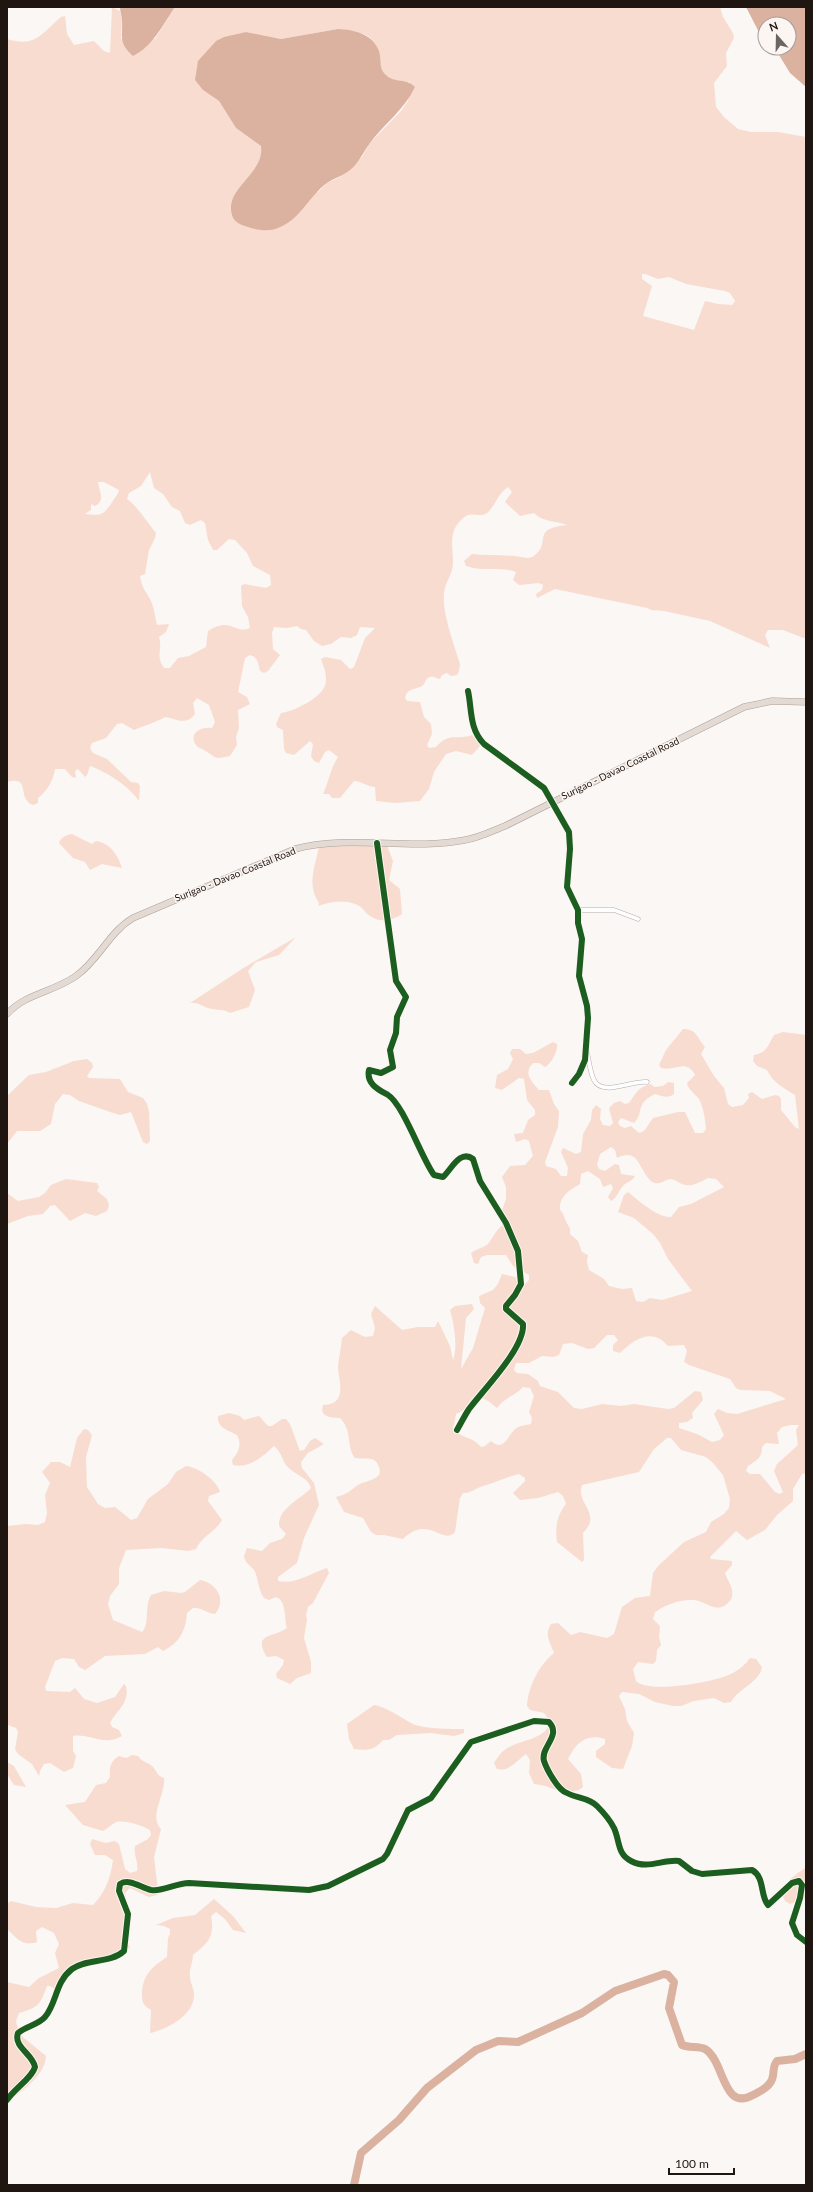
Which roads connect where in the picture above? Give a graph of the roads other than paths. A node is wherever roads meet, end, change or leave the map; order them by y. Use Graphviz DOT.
graph roads {
  1 [pos="468,691"];
  2 [pos="806,702"];
  3 [pos="552,801"];
  4 [pos="377,843"];
  5 [pos="578,910"];
  6 [pos="638,919"];
  7 [pos="7,1014"];
  8 [pos="586,1050"];
  9 [pos="647,1082"];
  10 [pos="572,1084"];
  11 [pos="457,1430"];
  12 [pos="806,1942"];
  13 [pos="7,2100"];
  1 -- 3 [label="street"];
  2 -- 3 [label="highway, Surigao - Davao Coastal Road"];
  3 -- 4 [label="highway, Surigao - Davao Coastal Road"];
  3 -- 5 [label="street"];
  4 -- 7 [label="highway, Surigao - Davao Coastal Road"];
  4 -- 11 [label="street"];
  5 -- 6 [label="street"];
  5 -- 8 [label="street"];
  8 -- 9 [label="street"];
  8 -- 10 [label="street"];
  12 -- 13 [label="street"];
}
